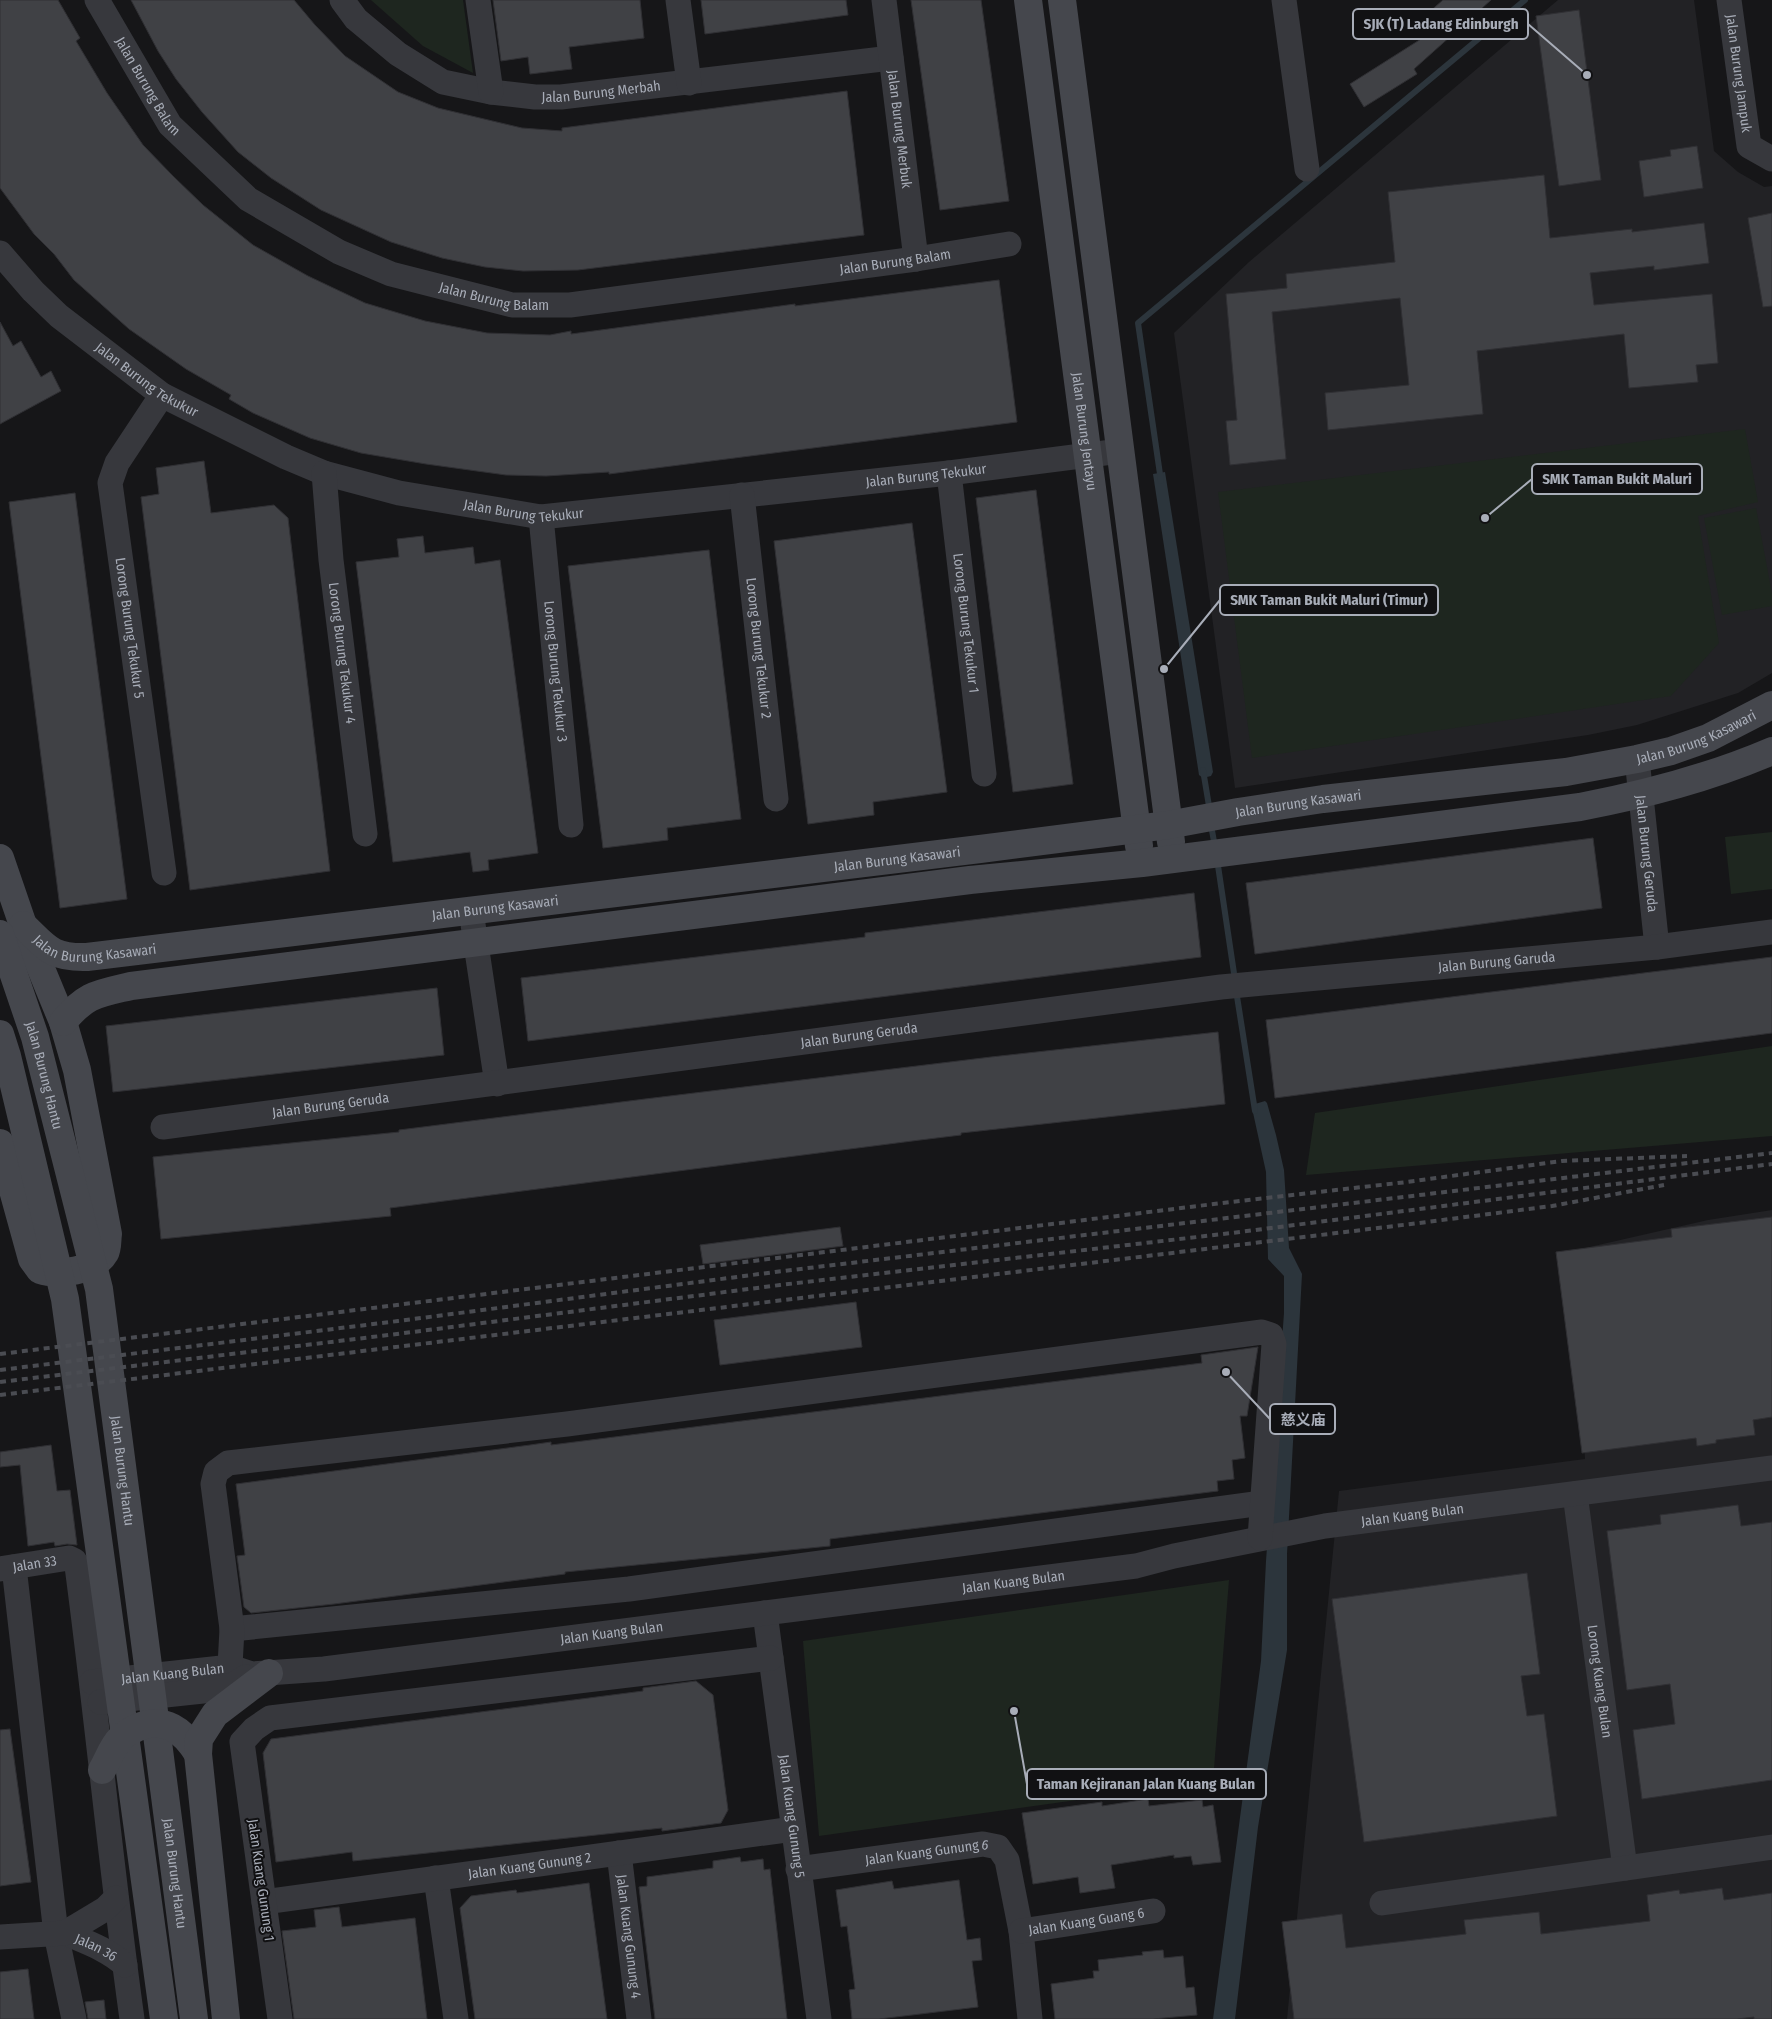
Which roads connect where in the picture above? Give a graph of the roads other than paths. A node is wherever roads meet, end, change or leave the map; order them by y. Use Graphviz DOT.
graph roads {
  1 [pos="98,0"];
  2 [pos="342,0"];
  3 [pos="478,0"];
  4 [pos="678,0"];
  5 [pos="884,0"];
  6 [pos="1028,0"];
  7 [pos="1062,0"];
  8 [pos="1284,0"];
  9 [pos="1729,0"];
  10 [pos="891,58"];
  11 [pos="689,83"];
  12 [pos="491,92"];
  13 [pos="1772,159"];
  14 [pos="1308,169"];
  15 [pos="1009,244"];
  16 [pos="0,253"];
  17 [pos="916,259"];
  18 [pos="162,395"];
  19 [pos="1120,451"];
  20 [pos="1087,456"];
  21 [pos="324,473"];
  22 [pos="949,473"];
  23 [pos="742,495"];
  24 [pos="541,517"];
  25 [pos="1772,705"];
  26 [pos="1772,751"];
  27 [pos="1637,759"];
  28 [pos="984,774"];
  29 [pos="1641,796"];
  30 [pos="776,800"];
  31 [pos="571,825"];
  32 [pos="1168,825"];
  33 [pos="1136,830"];
  34 [pos="365,834"];
  35 [pos="0,858"];
  36 [pos="1174,859"];
  37 [pos="1142,863"];
  38 [pos="164,873"];
  39 [pos="471,911"];
  40 [pos="11,929"];
  41 [pos="1772,932"];
  42 [pos="475,942"];
  43 [pos="1657,947"];
  44 [pos="1221,987"];
  45 [pos="63,1022"];
  46 [pos="0,1034"];
  47 [pos="497,1084"];
  48 [pos="163,1127"];
  49 [pos="0,1143"];
  50 [pos="1772,1468"];
  51 [pos="1575,1494"];
  52 [pos="1262,1503"];
  53 [pos="1261,1538"];
  54 [pos="7,1568"];
  55 [pos="765,1613"];
  56 [pos="771,1658"];
  57 [pos="241,1662"];
  58 [pos="93,1692"];
  59 [pos="198,1754"];
  60 [pos="102,1770"];
  61 [pos="793,1830"];
  62 [pos="1772,1847"];
  63 [pos="619,1853"];
  64 [pos="798,1868"];
  65 [pos="1624,1868"];
  66 [pos="436,1878"];
  67 [pos="116,1898"];
  68 [pos="264,1902"];
  69 [pos="1382,1903"];
  70 [pos="1153,1911"];
  71 [pos="1021,1931"];
  72 [pos="60,1933"];
  73 [pos="0,1937"];
  74 [pos="124,1965"];
  75 [pos="74,2019"];
  76 [pos="132,2019"];
  77 [pos="164,2019"];
  78 [pos="194,2019"];
  79 [pos="226,2019"];
  80 [pos="280,2019"];
  81 [pos="456,2019"];
  82 [pos="638,2019"];
  83 [pos="819,2019"];
  84 [pos="1030,2019"];
  1 -- 17 [label="street, Jalan Burung Balam"];
  2 -- 12 [label="street, Jalan Burung Merbah"];
  3 -- 12 [label="street"];
  4 -- 11 [label="street"];
  5 -- 10 [label="street, Jalan Burung Merbuk"];
  6 -- 20 [label="street, Jalan Burung Jentayu"];
  7 -- 19 [label="street"];
  8 -- 14 [label="street"];
  9 -- 13 [label="street, Jalan Burung Jampuk"];
  10 -- 11 [label="street, Jalan Burung Merbah"];
  10 -- 17 [label="street, Jalan Burung Merbuk"];
  11 -- 12 [label="street, Jalan Burung Merbah"];
  15 -- 17 [label="street, Jalan Burung Balam"];
  16 -- 18 [label="street, Jalan Burung Tekukur"];
  18 -- 21 [label="street, Jalan Burung Tekukur"];
  18 -- 38 [label="street, Lorong Burung Tekukur 5"];
  19 -- 20 [label="street, Jalan Burung Tekukur"];
  19 -- 32 [label="street"];
  20 -- 22 [label="street, Jalan Burung Tekukur"];
  20 -- 33 [label="street, Jalan Burung Jentayu"];
  21 -- 24 [label="street, Jalan Burung Tekukur"];
  21 -- 34 [label="street, Lorong Burung Tekukur 4"];
  22 -- 23 [label="street, Jalan Burung Tekukur"];
  22 -- 28 [label="street, Lorong Burung Tekukur 1"];
  23 -- 24 [label="street, Jalan Burung Tekukur"];
  23 -- 30 [label="street, Lorong Burung Tekukur 2"];
  24 -- 31 [label="street, Lorong Burung Tekukur 3"];
  25 -- 27 [label="street, Jalan Burung Kasawari"];
  26 -- 29 [label="street"];
  27 -- 29 [label="street, Jalan Burung Geruda"];
  27 -- 32 [label="street, Jalan Burung Kasawari"];
  29 -- 36 [label="street"];
  29 -- 43 [label="street, Jalan Burung Geruda"];
  32 -- 33 [label="street, Jalan Burung Kasawari"];
  32 -- 36 [label="street"];
  33 -- 37 [label="street, Jalan Burung Jentayu"];
  33 -- 39 [label="street, Jalan Burung Kasawari"];
  35 -- 40 [label="street"];
  36 -- 37 [label="street"];
  37 -- 42 [label="street"];
  39 -- 40 [label="street, Jalan Burung Kasawari"];
  39 -- 42 [label="street"];
  40 -- 45 [label="street"];
  40 -- 78 [label="street, Jalan Burung Hantu"];
  41 -- 43 [label="street, Jalan Burung Garuda"];
  42 -- 45 [label="street"];
  42 -- 47 [label="street"];
  43 -- 44 [label="street, Jalan Burung Garuda"];
  44 -- 47 [label="street, Jalan Burung Geruda"];
  45 -- 49 [label="street"];
  46 -- 77 [label="street"];
  47 -- 48 [label="street, Jalan Burung Geruda"];
  50 -- 51 [label="street, Jalan Kuang Bulan"];
  51 -- 53 [label="street, Jalan Kuang Bulan"];
  51 -- 65 [label="street, Lorong Kuang Bulan"];
  52 -- 53 [label="street"];
  52 -- 57 [label="street"];
  52 -- 57 [label="street"];
  53 -- 55 [label="street, Jalan Kuang Bulan"];
  54 -- 58 [label="street, Jalan 33"];
  54 -- 72 [label="street"];
  55 -- 56 [label="street, Jalan Kuang Gunung 5"];
  55 -- 57 [label="street, Jalan Kuang Bulan"];
  56 -- 61 [label="street, Jalan Kuang Gunung 5"];
  56 -- 68 [label="street, Jalan Kuang Gunung 1"];
  57 -- 58 [label="street, Jalan Kuang Bulan"];
  57 -- 58 [label="street, Jalan Kuang Bulan"];
  57 -- 59 [label="street"];
  58 -- 60 [label="street"];
  59 -- 60 [label="street"];
  59 -- 79 [label="street"];
  60 -- 67 [label="street"];
  61 -- 63 [label="street, Jalan Kuang Gunung 2"];
  61 -- 64 [label="street, Jalan Kuang Gunung 5"];
  62 -- 65 [label="street"];
  63 -- 66 [label="street, Jalan Kuang Gunung 2"];
  63 -- 82 [label="street, Jalan Kuang Gunung 4"];
  64 -- 71 [label="street, Jalan Kuang Gunung 6"];
  64 -- 83 [label="street, Jalan Kuang Gunung 5"];
  65 -- 69 [label="street"];
  66 -- 68 [label="street, Jalan Kuang Gunung 2"];
  66 -- 81 [label="street"];
  67 -- 72 [label="street, Jalan 36"];
  67 -- 74 [label="street"];
  68 -- 80 [label="street, Jalan Kuang Gunung 1"];
  70 -- 71 [label="street, Jalan Kuang Guang 6"];
  71 -- 84 [label="street, Jalan Kuang Gunung 6"];
  72 -- 73 [label="street, Jalan 36"];
  72 -- 74 [label="street, Jalan 36"];
  72 -- 75 [label="street"];
  74 -- 76 [label="street"];
}
